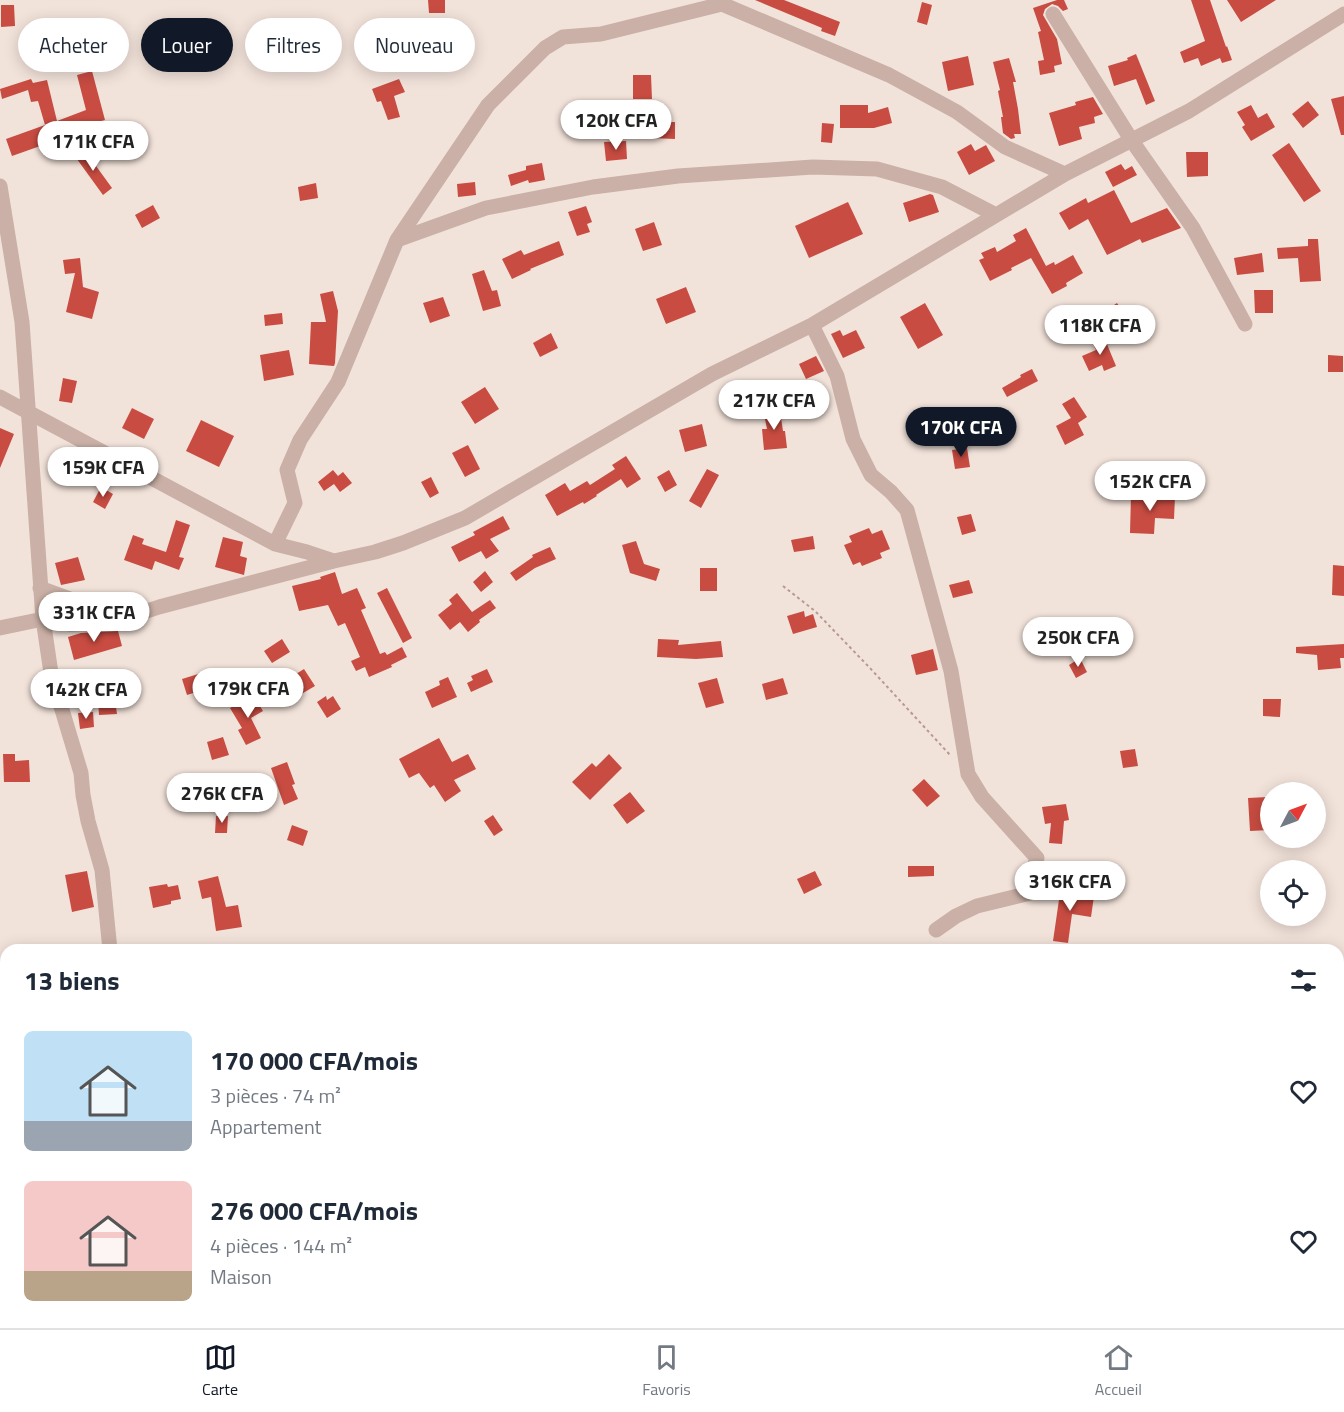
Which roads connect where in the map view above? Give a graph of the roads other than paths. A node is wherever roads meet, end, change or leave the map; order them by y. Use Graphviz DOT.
graph roads {
  1 [pos="720,2"];
  2 [pos="1053,14"];
  3 [pos="1344,14"];
  4 [pos="1132,141"];
  5 [pos="1065,174"];
  6 [pos="0,186"];
  7 [pos="996,216"];
  8 [pos="397,240"];
  9 [pos="1245,324"];
  10 [pos="812,325"];
  11 [pos="0,397"];
  12 [pos="29,412"];
  13 [pos="275,544"];
  14 [pos="334,561"];
  15 [pos="40,588"];
  16 [pos="43,619"];
  17 [pos="114,622"];
  18 [pos="0,628"];
  19 [pos="936,930"];
  20 [pos="109,944"];
  1 -- 5 [label="street"];
  1 -- 8 [label="street"];
  2 -- 4 [label="street"];
  3 -- 4 [label="street"];
  4 -- 5 [label="street"];
  4 -- 9 [label="street"];
  5 -- 7 [label="street"];
  6 -- 12 [label="street"];
  7 -- 8 [label="street"];
  7 -- 10 [label="street"];
  8 -- 13 [label="street"];
  10 -- 14 [label="street"];
  10 -- 19 [label="street"];
  11 -- 12 [label="street"];
  12 -- 13 [label="street"];
  12 -- 15 [label="street"];
  13 -- 14 [label="street"];
  14 -- 17 [label="street"];
  15 -- 16 [label="street"];
  15 -- 17 [label="street"];
  16 -- 17 [label="street"];
  16 -- 18 [label="street"];
  16 -- 20 [label="street"];
}
